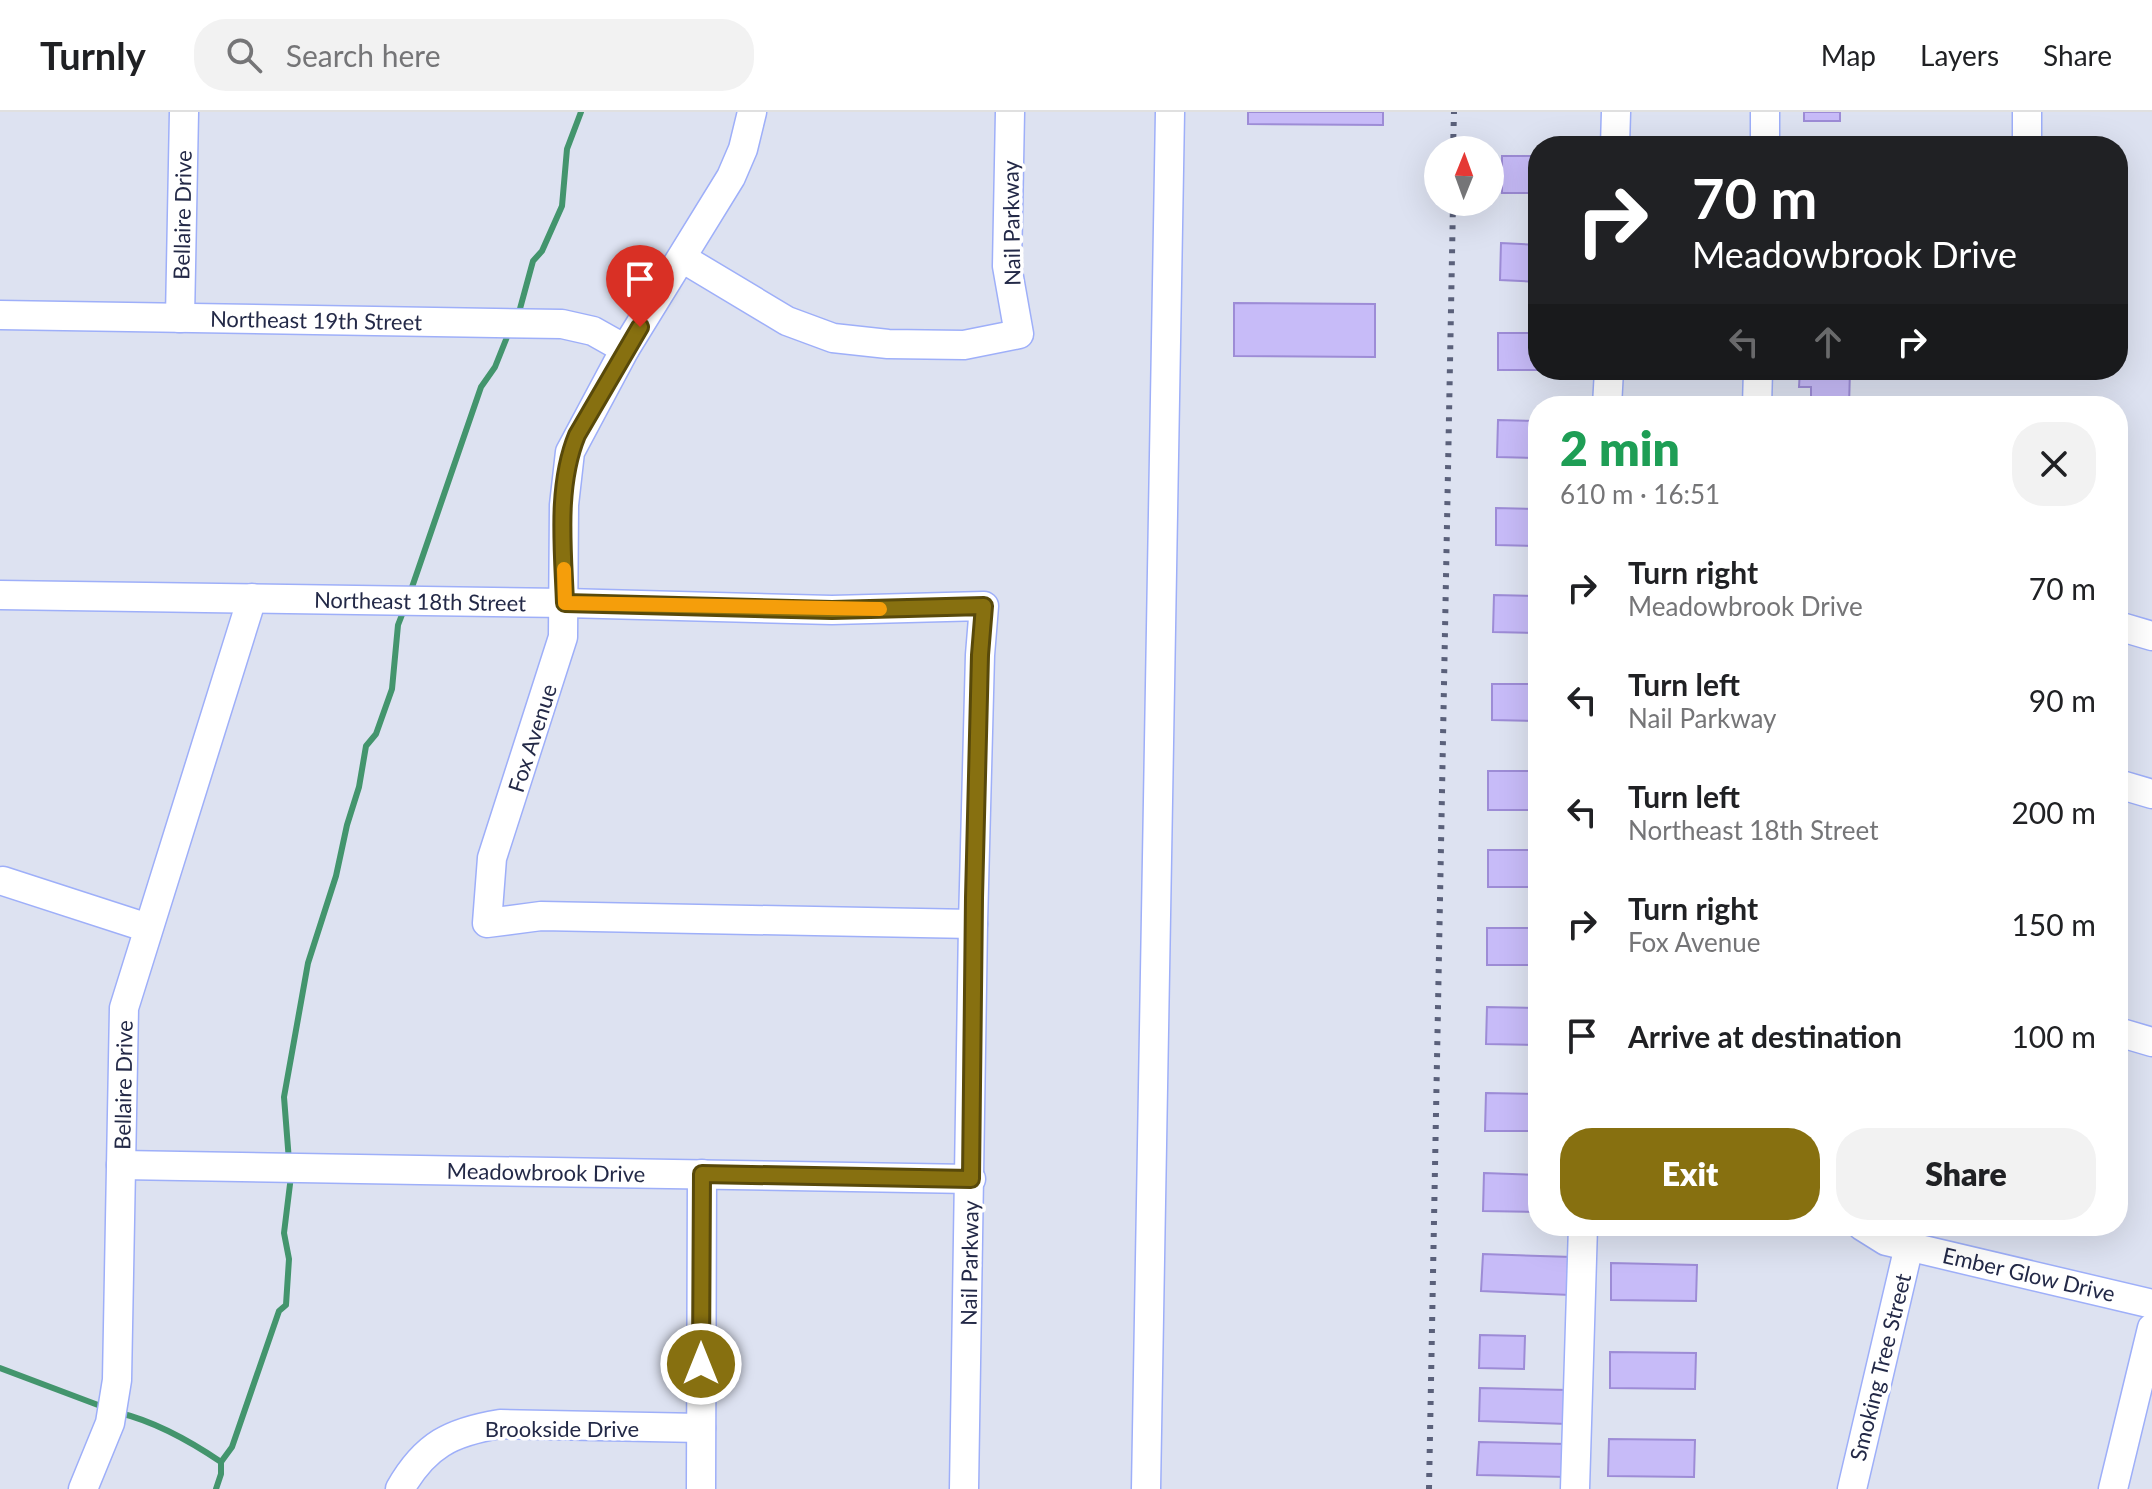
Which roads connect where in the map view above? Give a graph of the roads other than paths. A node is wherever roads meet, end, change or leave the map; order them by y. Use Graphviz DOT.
graph roads {
  1 [pos="184,112"];
  2 [pos="752,112"];
  3 [pos="1010,112"];
  4 [pos="1616,112"];
  5 [pos="1765,112"];
  6 [pos="2027,112"];
  7 [pos="1169,124"];
  8 [pos="1615,136"];
  9 [pos="1765,136"];
  10 [pos="2027,136"];
  11 [pos="682,258"];
  12 [pos="0,315"];
  13 [pos="180,318"];
  14 [pos="625,349"];
  15 [pos="0,595"];
  16 [pos="252,598"];
  17 [pos="565,603"];
  18 [pos="984,606"];
  19 [pos="2128,629"];
  20 [pos="2152,636"];
  21 [pos="2128,787"];
  22 [pos="2152,794"];
  23 [pos="3,881"];
  24 [pos="973,924"];
  25 [pos="148,928"];
  26 [pos="2128,1035"];
  27 [pos="2152,1042"];
  28 [pos="121,1165"];
  29 [pos="702,1174"];
  30 [pos="971,1179"];
  31 [pos="1583,1236"];
  32 [pos="1878,1236"];
  33 [pos="1909,1246"];
  34 [pos="2152,1304"];
  35 [pos="2152,1328"];
  36 [pos="701,1428"];
  37 [pos="83,1489"];
  38 [pos="400,1489"];
  39 [pos="701,1489"];
  40 [pos="964,1489"];
  41 [pos="1146,1489"];
  42 [pos="1575,1489"];
  43 [pos="1852,1489"];
  44 [pos="2113,1489"];
  1 -- 13 [label="street, Bellaire Drive"];
  2 -- 11 [label="street, Fox Avenue"];
  3 -- 11 [label="street, Nail Parkway"];
  4 -- 8 [label="street"];
  5 -- 9 [label="street"];
  6 -- 10 [label="street"];
  7 -- 41 [label="street"];
  11 -- 14 [label="street, Fox Avenue"];
  12 -- 13 [label="street, Northeast 19th Street"];
  13 -- 14 [label="street, Northeast 19th Street"];
  14 -- 17 [label="street, Fox Avenue"];
  15 -- 16 [label="street, Northeast 18th Street"];
  16 -- 17 [label="street, Northeast 18th Street"];
  16 -- 25 [label="street, Bellaire Drive"];
  17 -- 18 [label="street, Northeast 18th Street"];
  17 -- 24 [label="street, Fox Avenue"];
  18 -- 24 [label="street, Nail Parkway"];
  19 -- 20 [label="street"];
  21 -- 22 [label="street"];
  23 -- 25 [label="street"];
  24 -- 30 [label="street, Nail Parkway"];
  25 -- 28 [label="street, Bellaire Drive"];
  26 -- 27 [label="street"];
  28 -- 29 [label="street, Meadowbrook Drive"];
  28 -- 37 [label="street, Bellaire Drive"];
  29 -- 30 [label="street, Meadowbrook Drive"];
  29 -- 36 [label="street"];
  30 -- 40 [label="street, Nail Parkway"];
  31 -- 42 [label="street"];
  32 -- 33 [label="street, Ember Glow Drive"];
  33 -- 34 [label="street, Ember Glow Drive"];
  33 -- 43 [label="street, Smoking Tree Street"];
  35 -- 44 [label="street"];
  36 -- 38 [label="street, Brookside Drive"];
  36 -- 39 [label="street"];
}
